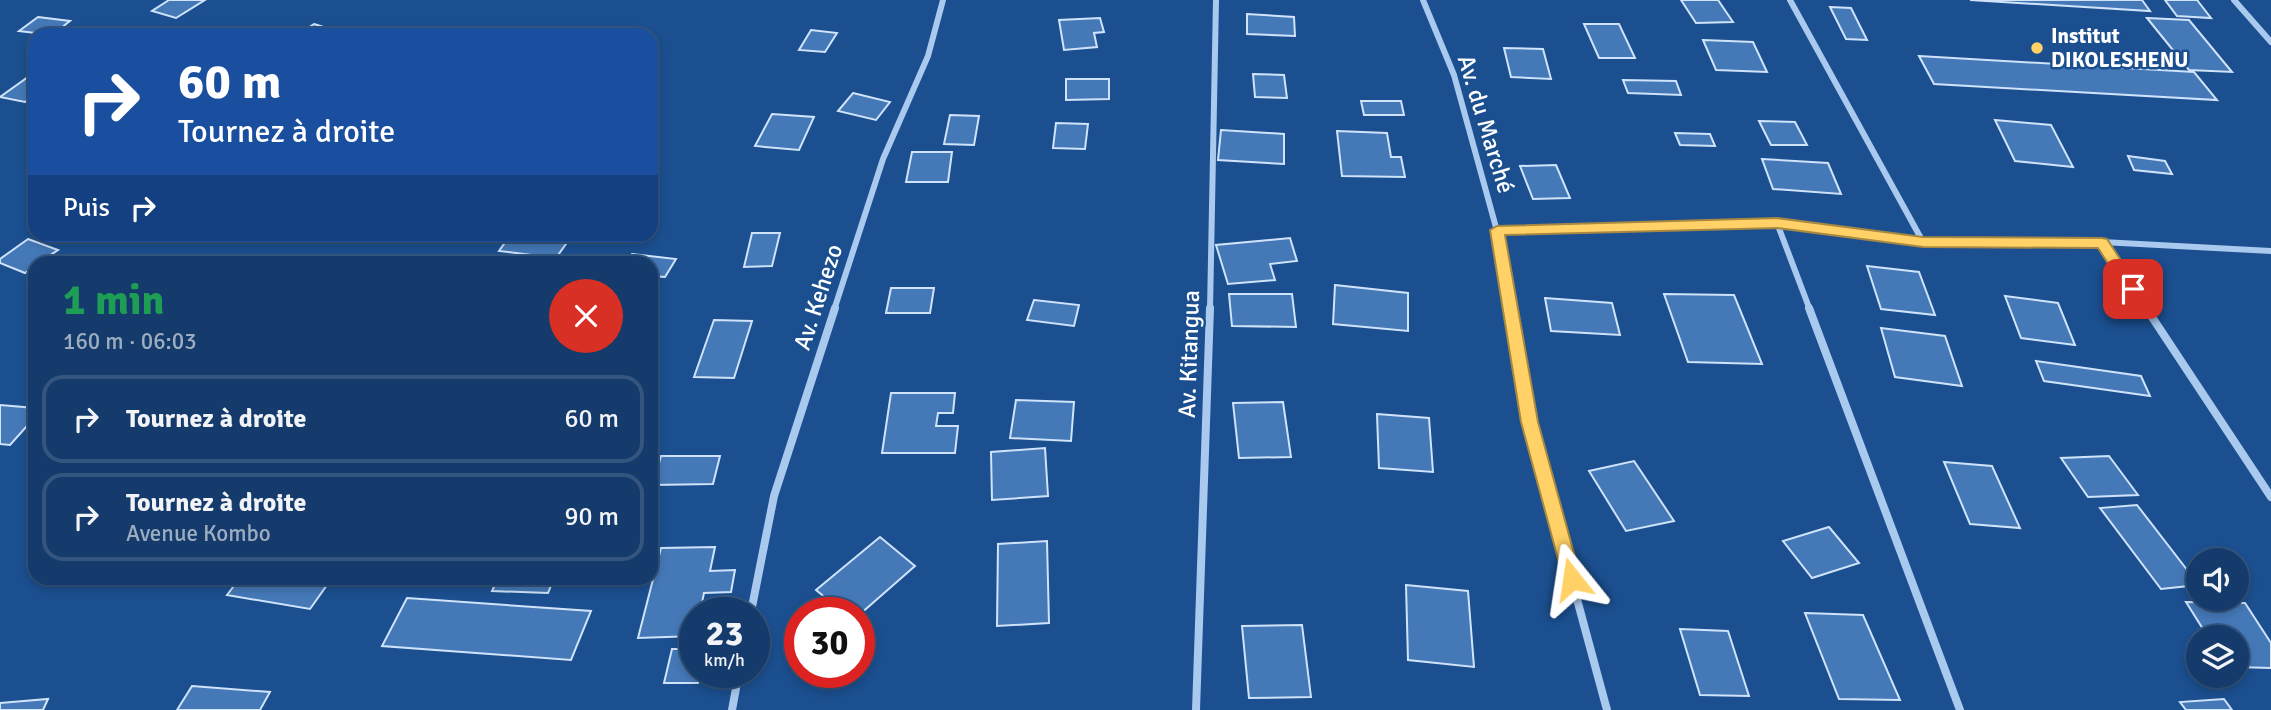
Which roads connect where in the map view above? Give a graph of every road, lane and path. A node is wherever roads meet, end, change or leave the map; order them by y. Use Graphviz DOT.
graph roads {
  1 [pos="943,0"];
  2 [pos="1216,0"];
  3 [pos="1423,0"];
  4 [pos="1790,0"];
  5 [pos="2234,0"];
  6 [pos="2271,42"];
  7 [pos="1777,223"];
  8 [pos="1497,230"];
  9 [pos="1923,242"];
  10 [pos="2102,243"];
  11 [pos="2271,251"];
  12 [pos="2271,497"];
  13 [pos="754,597"];
  14 [pos="737,688"];
  15 [pos="732,710"];
  16 [pos="1196,710"];
  17 [pos="1608,710"];
  18 [pos="1960,710"];
  1 -- 13 [label="street, Av. Kehezo"];
  2 -- 16 [label="street, Av. Kitangua"];
  3 -- 8 [label="street, Av. du Marché"];
  4 -- 9 [label="street"];
  5 -- 6 [label="street"];
  7 -- 8 [label="street"];
  7 -- 9 [label="street"];
  7 -- 18 [label="street"];
  8 -- 17 [label="street, Av. du Marché"];
  9 -- 10 [label="street"];
  10 -- 11 [label="street"];
  10 -- 12 [label="street"];
  14 -- 15 [label="street"];
}
